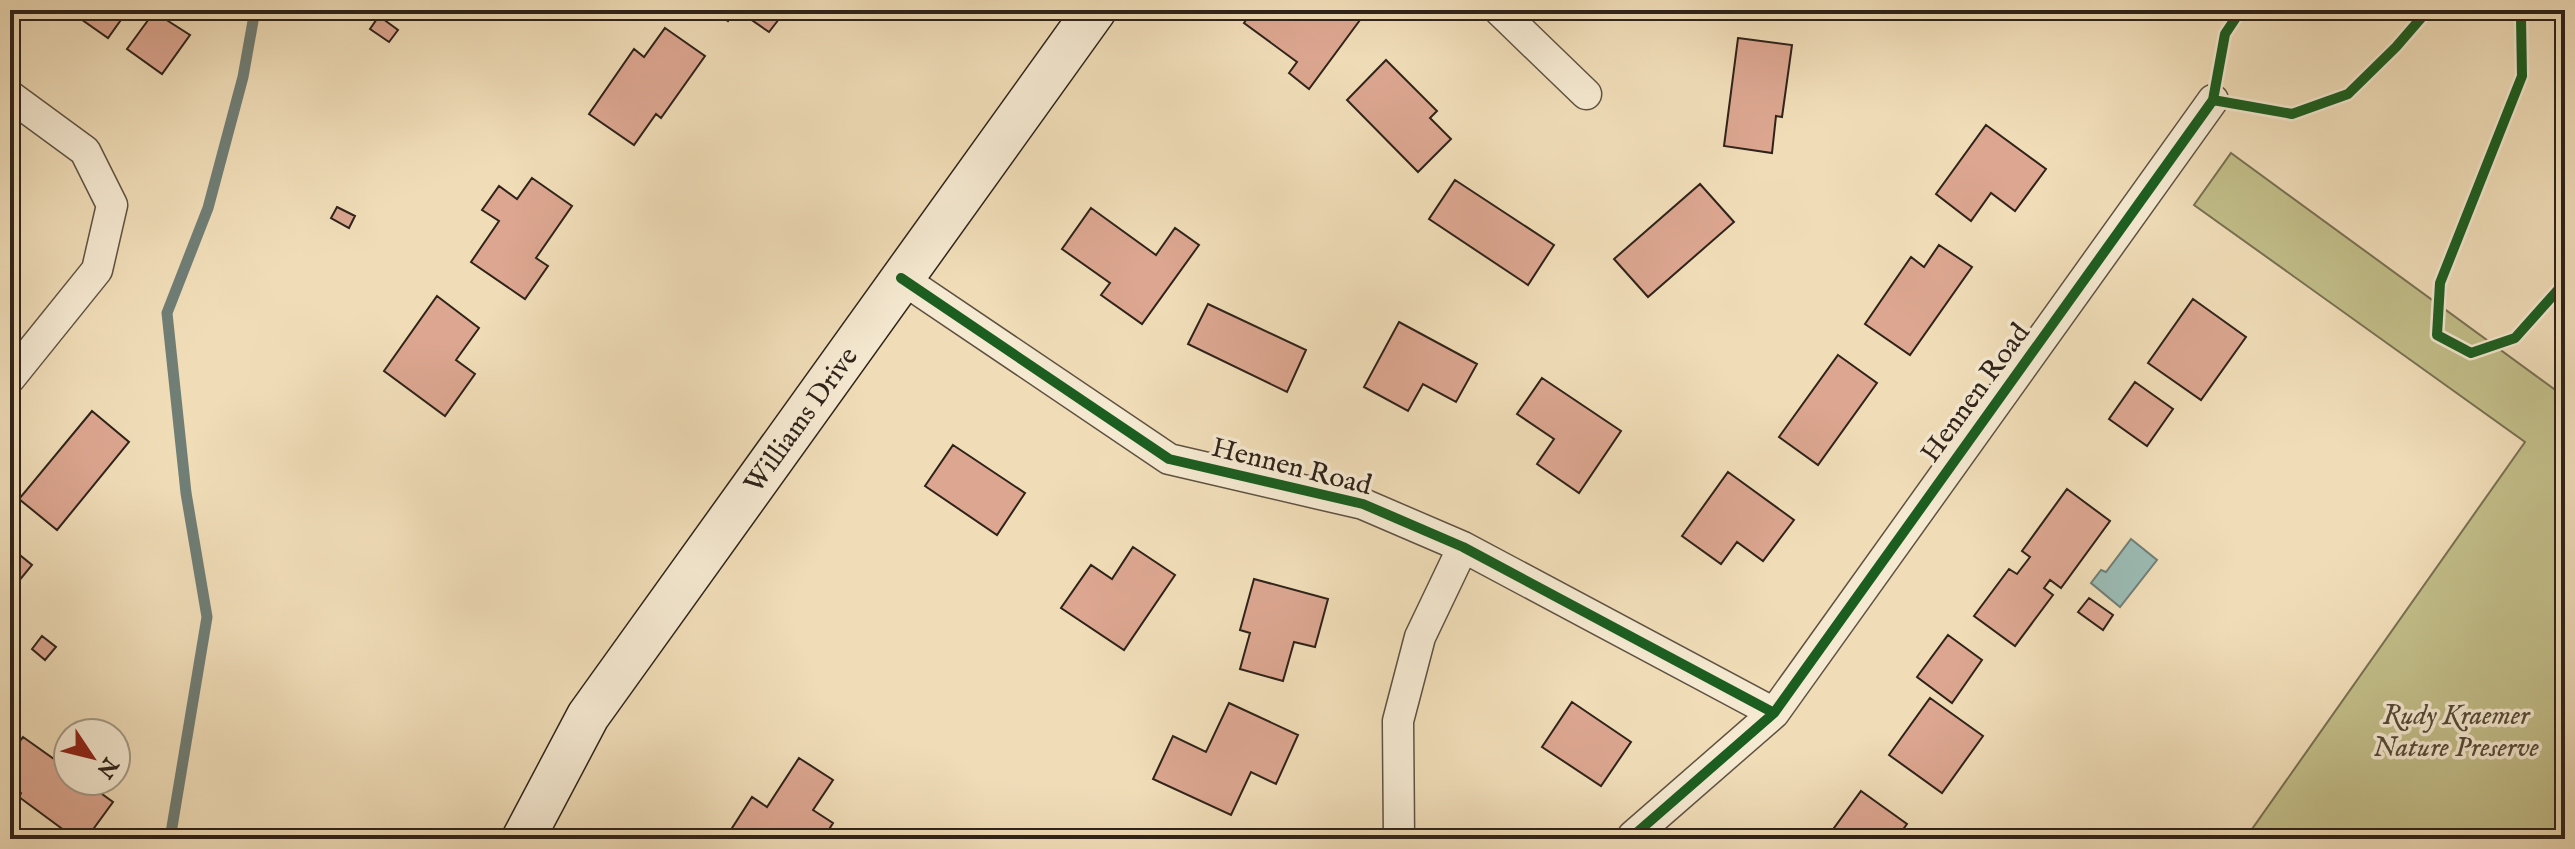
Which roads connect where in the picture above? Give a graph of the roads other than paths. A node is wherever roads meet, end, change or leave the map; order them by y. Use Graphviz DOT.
graph roads {
  1 [pos="1095,10"];
  2 [pos="1499,10"];
  3 [pos="1586,94"];
  4 [pos="10,96"];
  5 [pos="2213,100"];
  6 [pos="901,278"];
  7 [pos="10,378"];
  8 [pos="1463,547"];
  9 [pos="1774,713"];
  10 [pos="1633,836"];
  11 [pos="523,839"];
  12 [pos="1399,839"];
  1 -- 6 [label="main road, Williams Drive"];
  2 -- 3 [label="street"];
  4 -- 7 [label="street"];
  5 -- 9 [label="street, Hennen Road"];
  6 -- 8 [label="street, Hennen Road"];
  6 -- 11 [label="main road, Williams Drive"];
  8 -- 9 [label="street, Hennen Road"];
  8 -- 12 [label="street"];
  9 -- 10 [label="street, Hennen Road"];
}
